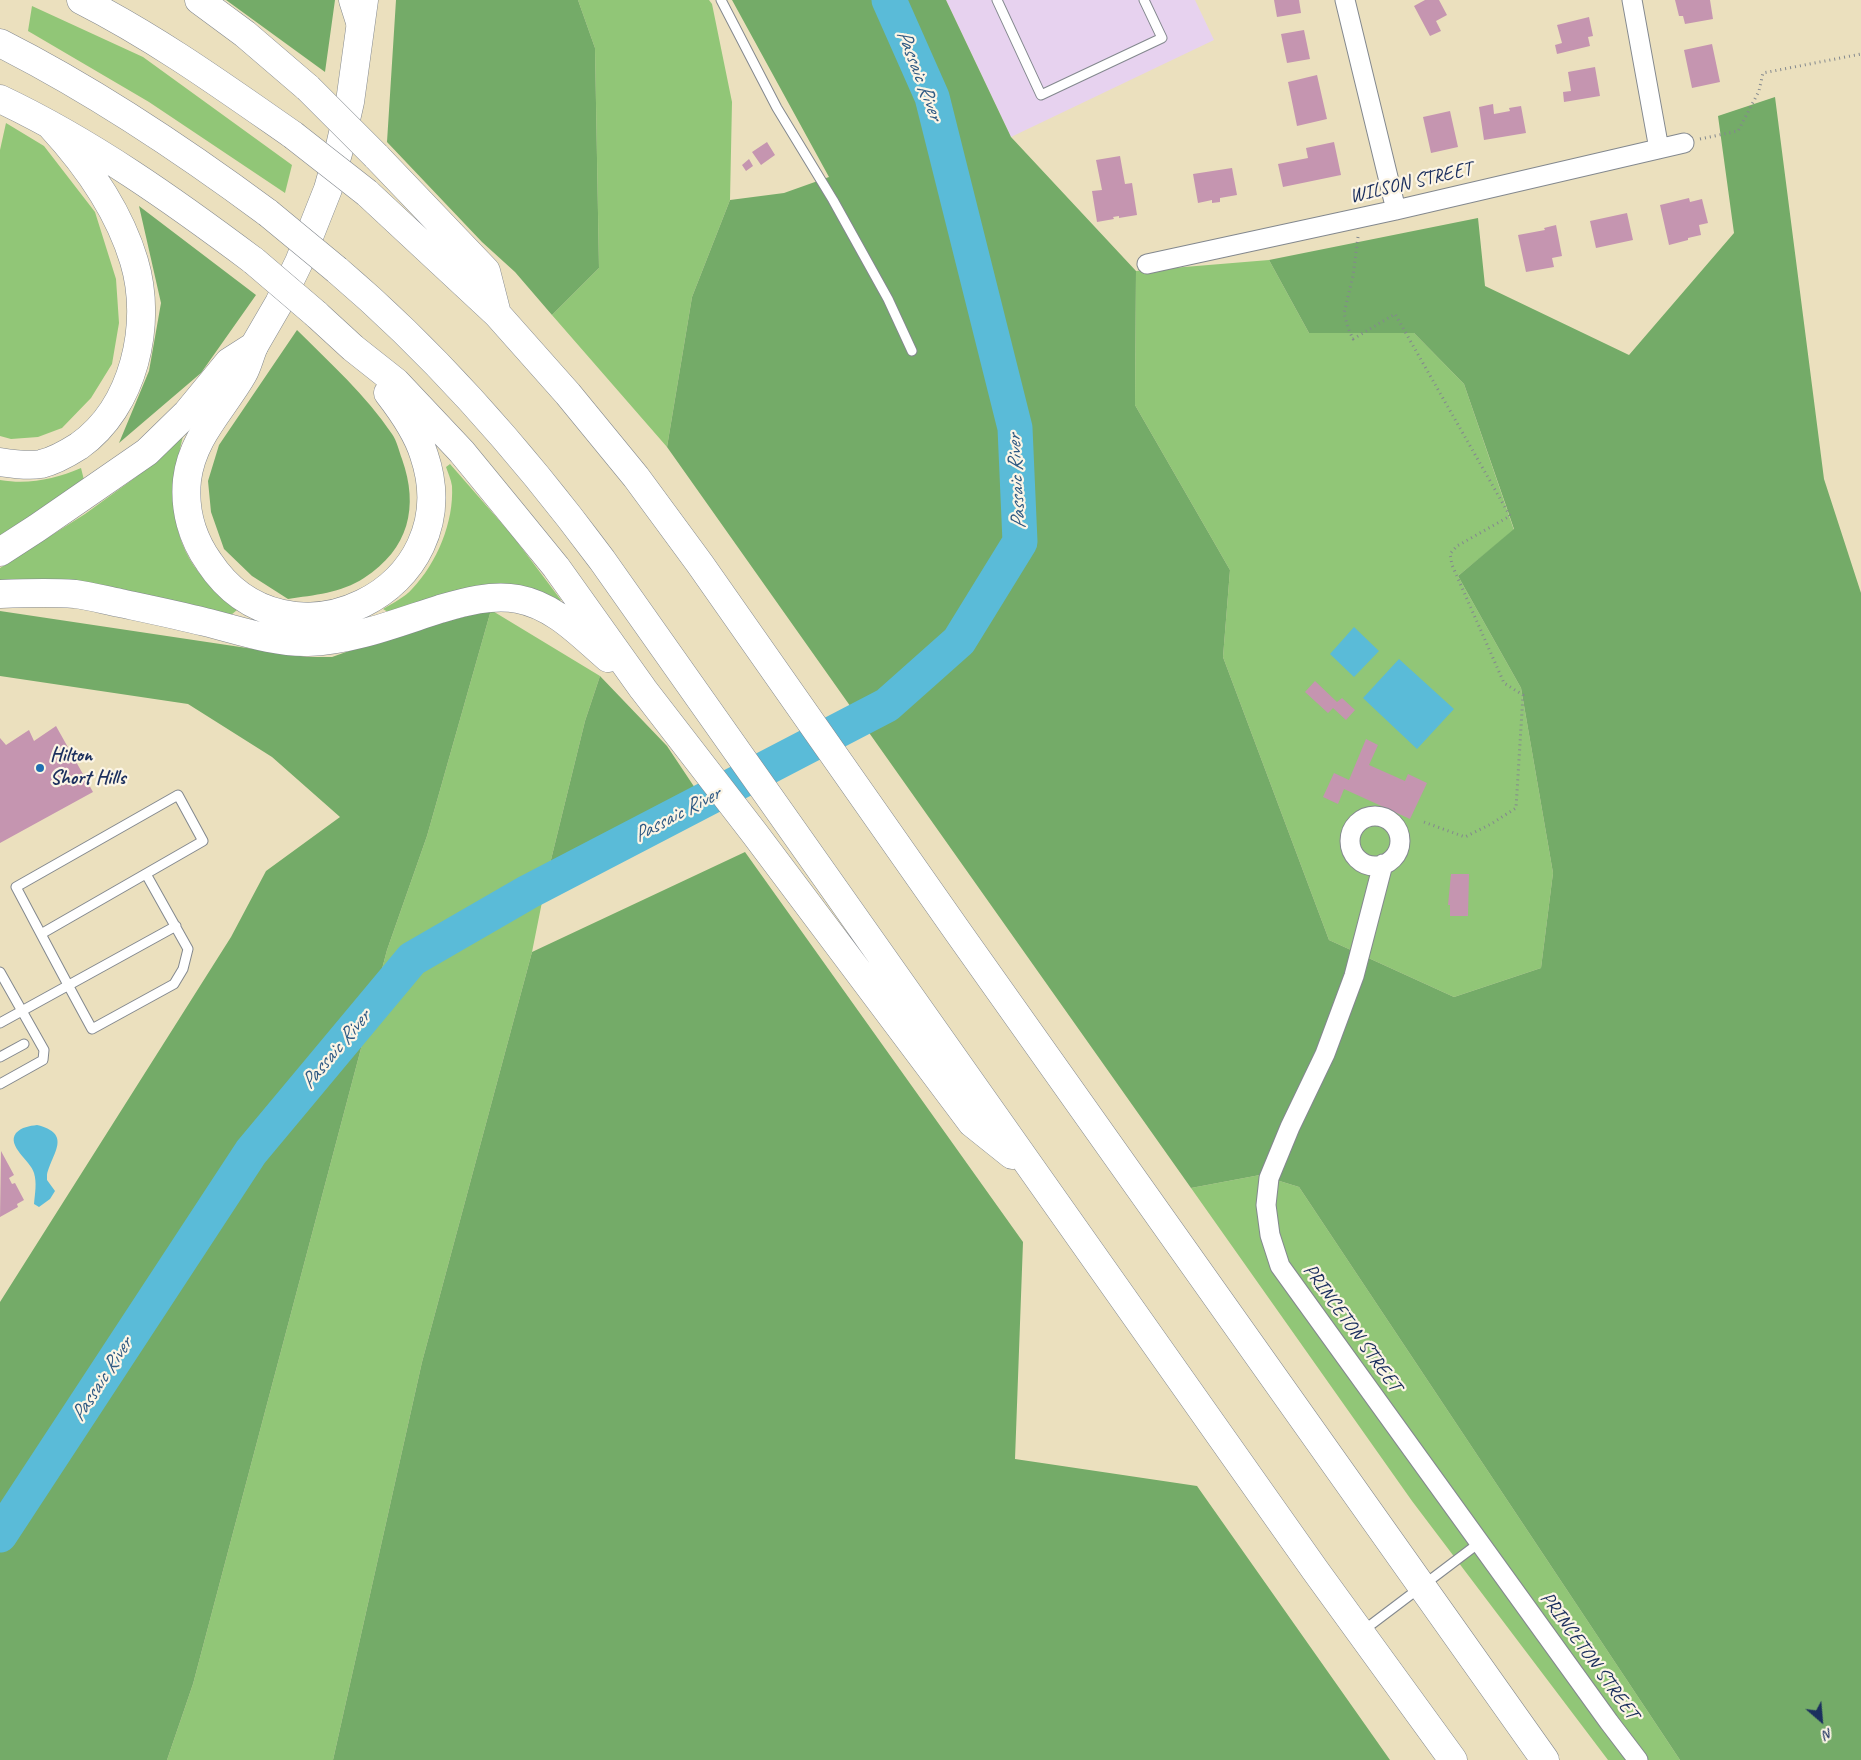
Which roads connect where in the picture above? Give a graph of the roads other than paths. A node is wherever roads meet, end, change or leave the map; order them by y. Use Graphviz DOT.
graph roads {
  1 [pos="81,0"];
  2 [pos="199,0"];
  3 [pos="721,0"];
  4 [pos="997,0"];
  5 [pos="1144,0"];
  6 [pos="1345,0"];
  7 [pos="1632,0"];
  8 [pos="359,7"];
  9 [pos="0,43"];
  10 [pos="0,99"];
  11 [pos="42,120"];
  12 [pos="1691,141"];
  13 [pos="1659,149"];
  14 [pos="1396,210"];
  15 [pos="1147,264"];
  16 [pos="497,314"];
  17 [pos="254,346"];
  18 [pos="353,348"];
  19 [pos="912,351"];
  20 [pos="0,462"];
  21 [pos="0,552"];
  22 [pos="0,594"];
  23 [pos="643,689"];
  24 [pos="1383,864"];
  25 [pos="146,874"];
  26 [pos="176,926"];
  27 [pos="41,934"];
  28 [pos="0,972"];
  29 [pos="68,986"];
  30 [pos="22,1011"];
  31 [pos="0,1023"];
  32 [pos="24,1044"];
  33 [pos="0,1057"];
  34 [pos="0,1084"];
  35 [pos="1037,1175"];
  36 [pos="1479,1543"];
  37 [pos="1422,1587"];
  38 [pos="1360,1633"];
  39 [pos="1454,1760"];
  40 [pos="1546,1760"];
  41 [pos="1638,1760"];
  1 -- 16 [label="main road, bridge"];
  2 -- 16 [label="main road, bridge"];
  3 -- 19 [label="lane"];
  4 -- 5 [label="lane"];
  6 -- 14 [label="street"];
  7 -- 13 [label="street"];
  8 -- 17 [label="main road"];
  9 -- 35 [label="main road, bridge"];
  10 -- 11 [label="main road"];
  11 -- 18 [label="main road, bridge"];
  11 -- 20 [label="main road"];
  12 -- 13 [label="street, WILSON STREET"];
  13 -- 14 [label="street, WILSON STREET"];
  14 -- 15 [label="street, WILSON STREET"];
  16 -- 37 [label="main road"];
  17 -- 18 [label="main road"];
  17 -- 21 [label="main road"];
  18 -- 23 [label="main road"];
  22 -- 23 [label="main road"];
  23 -- 35 [label="main road"];
  24 -- 36 [label="street, PRINCETON STREET"];
  25 -- 26 [label="lane"];
  25 -- 27 [label="lane"];
  25 -- 27 [label="lane"];
  26 -- 29 [label="lane"];
  26 -- 29 [label="lane"];
  27 -- 29 [label="lane"];
  28 -- 30 [label="lane"];
  29 -- 30 [label="lane"];
  30 -- 31 [label="lane"];
  30 -- 34 [label="lane"];
  32 -- 33 [label="lane"];
  35 -- 38 [label="main road"];
  36 -- 37 [label="lane"];
  36 -- 41 [label="street, PRINCETON STREET"];
  37 -- 38 [label="lane"];
  37 -- 40 [label="main road"];
  38 -- 39 [label="main road"];
}
